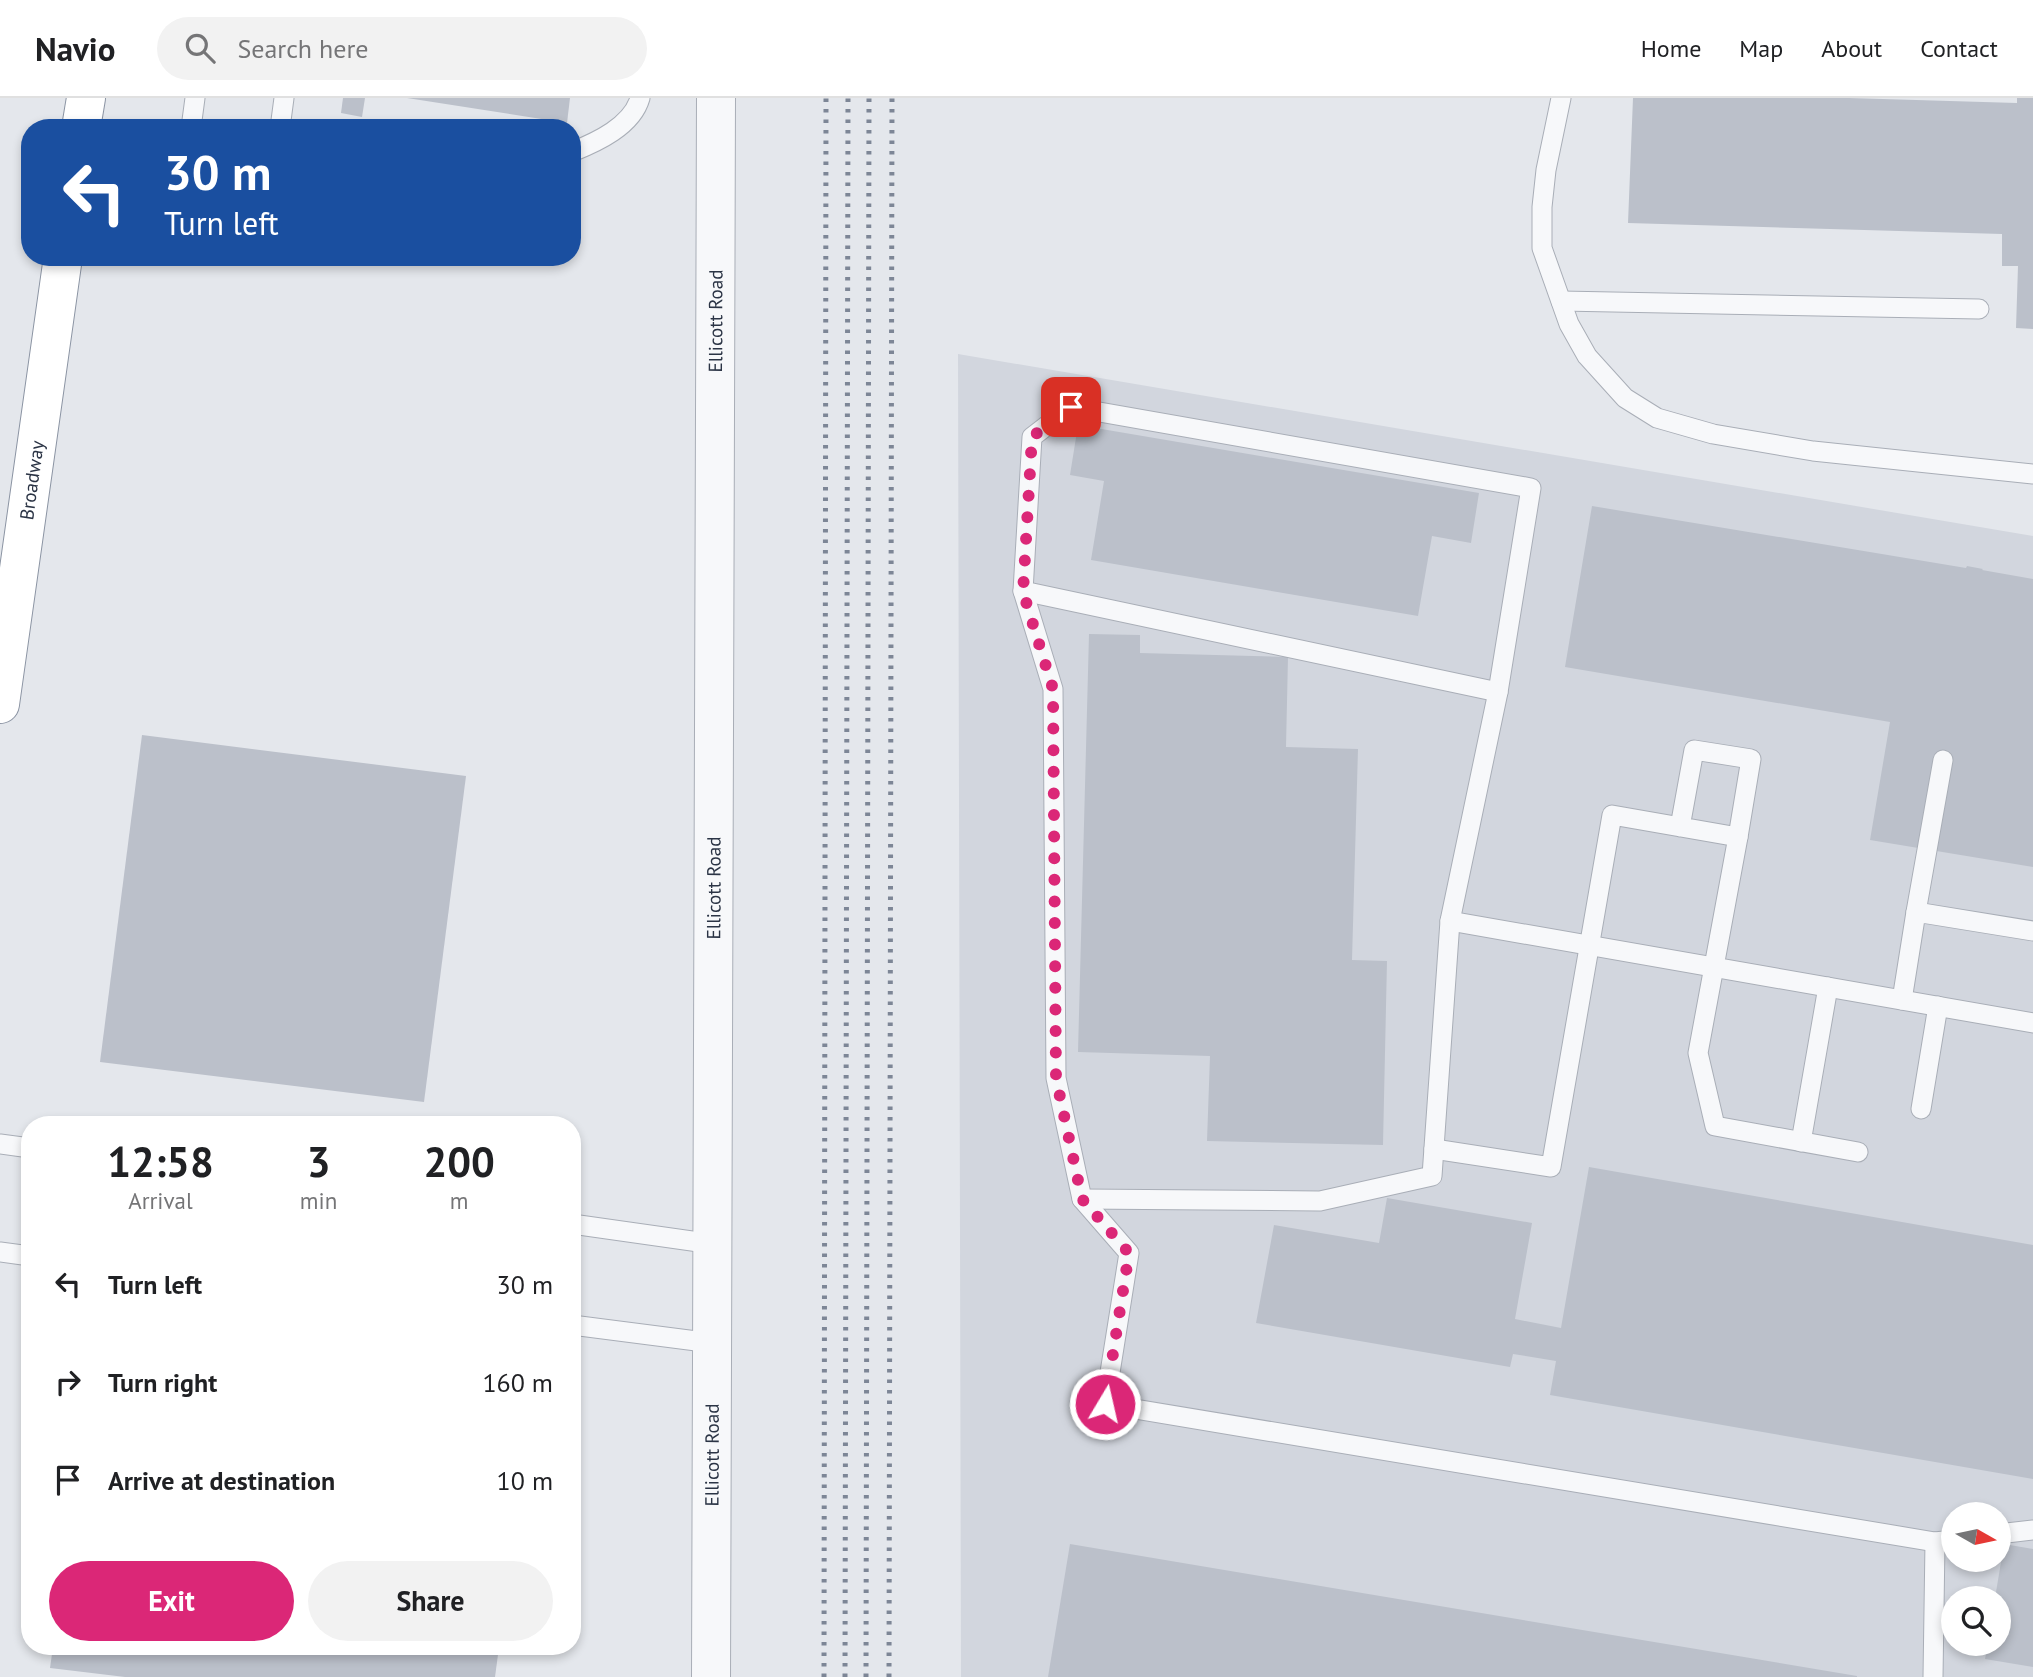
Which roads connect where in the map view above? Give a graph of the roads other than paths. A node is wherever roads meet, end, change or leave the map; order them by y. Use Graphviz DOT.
graph roads {
  1 [pos="195,98"];
  2 [pos="284,98"];
  3 [pos="640,98"];
  4 [pos="716,98"];
  5 [pos="1561,98"];
  6 [pos="192,119"];
  7 [pos="281,119"];
  8 [pos="581,148"];
  9 [pos="61,266"];
  10 [pos="1561,301"];
  11 [pos="1979,309"];
  12 [pos="2033,474"];
  13 [pos="8,583"];
  14 [pos="1023,592"];
  15 [pos="1498,692"];
  16 [pos="0,704"];
  17 [pos="1943,760"];
  18 [pos="1680,827"];
  19 [pos="1738,837"];
  20 [pos="1916,912"];
  21 [pos="1450,921"];
  22 [pos="2033,931"];
  23 [pos="1589,945"];
  24 [pos="1714,967"];
  25 [pos="1828,987"];
  26 [pos="1902,1000"];
  27 [pos="1938,1006"];
  28 [pos="2033,1023"];
  29 [pos="1921,1109"];
  30 [pos="1801,1142"];
  31 [pos="0,1144"];
  32 [pos="21,1147"];
  33 [pos="1434,1149"];
  34 [pos="1858,1152"];
  35 [pos="1082,1199"];
  36 [pos="581,1225"];
  37 [pos="713,1244"];
  38 [pos="0,1252"];
  39 [pos="21,1255"];
  40 [pos="581,1326"];
  41 [pos="712,1343"];
  42 [pos="2033,1530"];
  43 [pos="2011,1533"];
  44 [pos="1941,1541"];
  45 [pos="1941,1572"];
  46 [pos="711,1677"];
  47 [pos="1933,1677"];
  1 -- 6 [label="lane"];
  2 -- 7 [label="lane"];
  3 -- 8 [label="lane"];
  4 -- 37 [label="street, Ellicott Road"];
  5 -- 10 [label="lane"];
  9 -- 13 [label="highway, Broadway"];
  10 -- 11 [label="lane"];
  10 -- 12 [label="lane"];
  13 -- 16 [label="highway, Broadway"];
  14 -- 15 [label="lane"];
  14 -- 15 [label="lane"];
  14 -- 35 [label="lane"];
  15 -- 21 [label="lane"];
  17 -- 20 [label="lane"];
  18 -- 19 [label="lane"];
  18 -- 19 [label="lane"];
  18 -- 23 [label="lane"];
  19 -- 24 [label="lane"];
  20 -- 22 [label="lane"];
  20 -- 26 [label="lane"];
  21 -- 23 [label="lane"];
  21 -- 33 [label="lane"];
  23 -- 24 [label="lane"];
  23 -- 33 [label="lane"];
  24 -- 25 [label="lane"];
  24 -- 30 [label="lane"];
  25 -- 26 [label="lane"];
  25 -- 30 [label="lane"];
  26 -- 27 [label="lane"];
  27 -- 28 [label="lane"];
  27 -- 29 [label="lane"];
  30 -- 34 [label="lane"];
  31 -- 32 [label="lane"];
  33 -- 35 [label="lane"];
  35 -- 44 [label="lane"];
  36 -- 37 [label="lane"];
  37 -- 41 [label="street, Ellicott Road"];
  38 -- 39 [label="lane"];
  40 -- 41 [label="lane"];
  41 -- 46 [label="street, Ellicott Road"];
  42 -- 43 [label="lane"];
  45 -- 47 [label="lane"];
}
